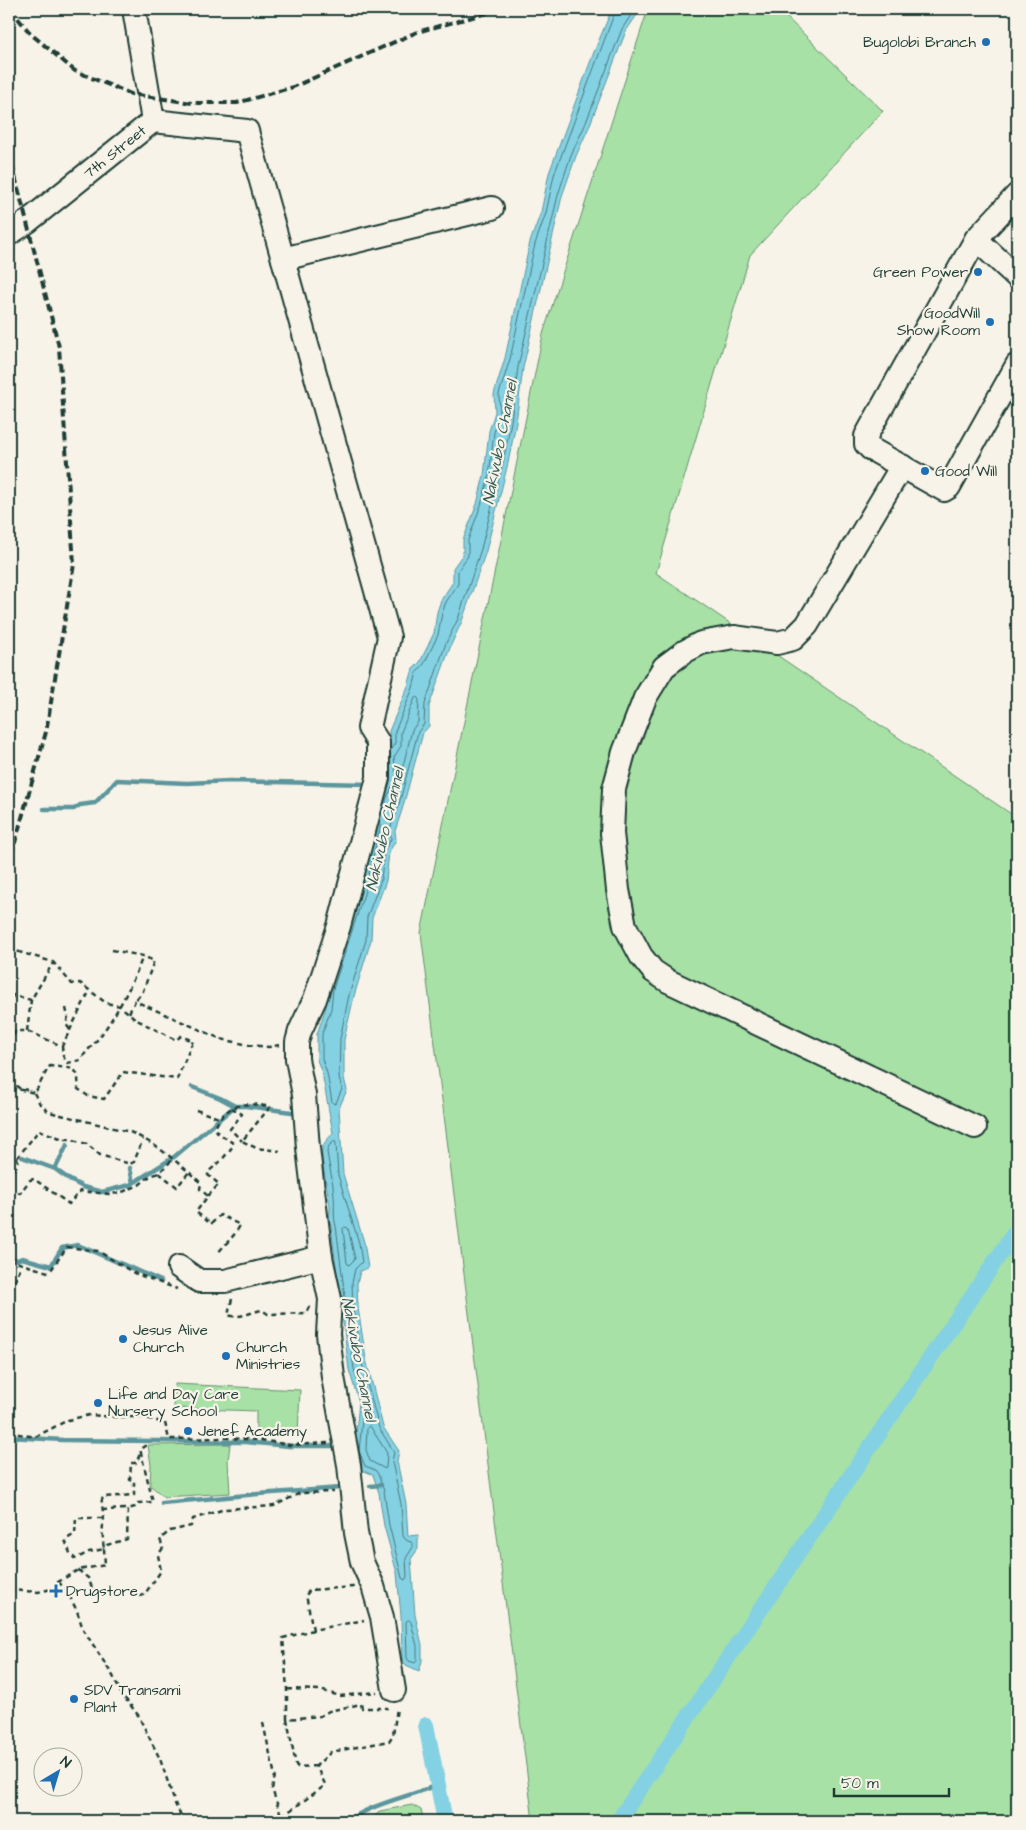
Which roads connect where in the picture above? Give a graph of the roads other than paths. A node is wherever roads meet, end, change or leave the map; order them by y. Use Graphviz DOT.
graph roads {
  1 [pos="134,9"];
  2 [pos="153,121"];
  3 [pos="1017,194"];
  4 [pos="492,208"];
  5 [pos="9,234"];
  6 [pos="976,239"];
  7 [pos="283,259"];
  8 [pos="1017,277"];
  9 [pos="1017,365"];
  10 [pos="902,466"];
  11 [pos="975,1127"];
  12 [pos="321,1257"];
  13 [pos="179,1267"];
  14 [pos="395,1699"];
  1 -- 2 [label="street, 7th Street"];
  2 -- 5 [label="street, 7th Street"];
  2 -- 7 [label="street"];
  3 -- 6 [label="street"];
  4 -- 7 [label="street"];
  6 -- 8 [label="street"];
  6 -- 10 [label="street"];
  7 -- 12 [label="street"];
  9 -- 10 [label="street"];
  10 -- 11 [label="street"];
  12 -- 13 [label="street"];
  12 -- 14 [label="street"];
}
